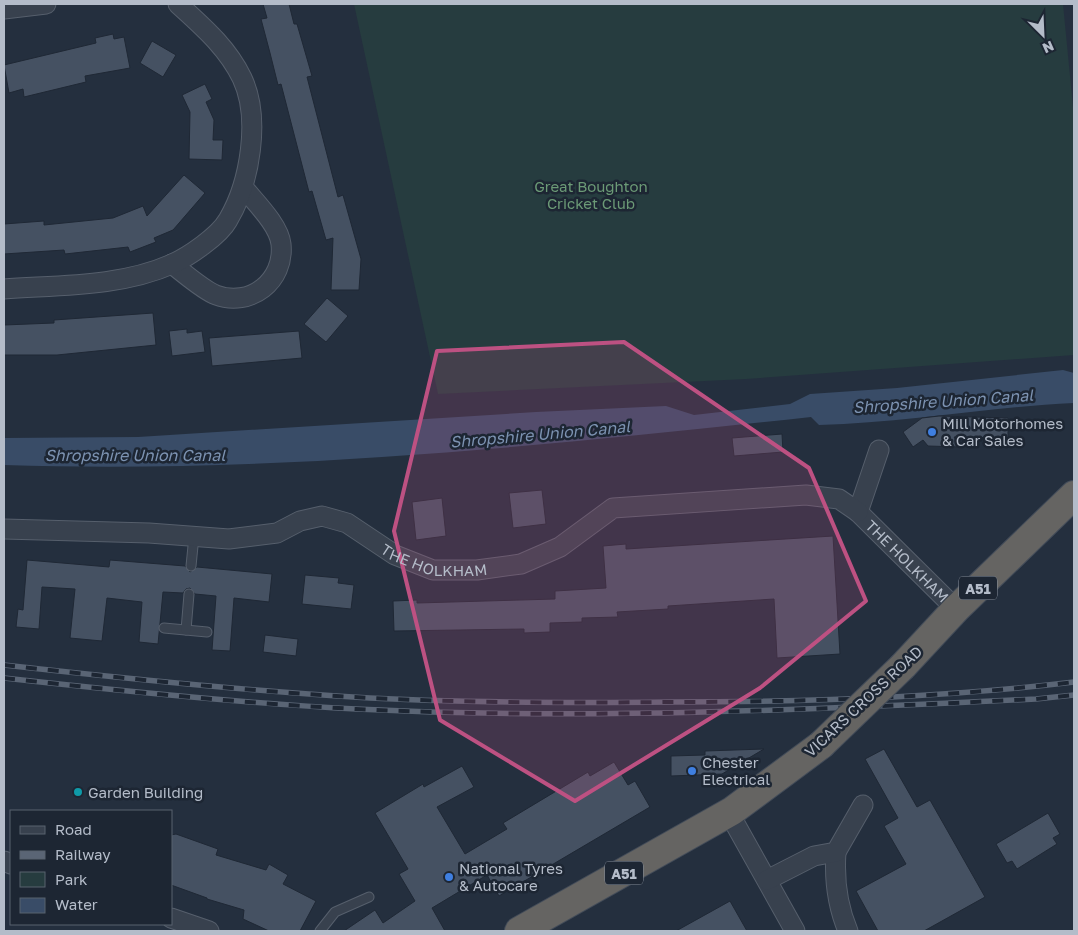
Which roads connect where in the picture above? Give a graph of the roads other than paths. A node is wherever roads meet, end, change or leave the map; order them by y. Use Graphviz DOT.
graph roads {
  1 [pos="46,4"];
  2 [pos="178,4"];
  3 [pos="4,8"];
  4 [pos="243,188"];
  5 [pos="172,264"];
  6 [pos="4,289"];
  7 [pos="879,450"];
  8 [pos="1074,495"];
  9 [pos="858,512"];
  10 [pos="4,529"];
  11 [pos="194,536"];
  12 [pos="191,566"];
  13 [pos="189,594"];
  14 [pos="956,609"];
  15 [pos="164,628"];
  16 [pos="186,630"];
  17 [pos="206,632"];
  18 [pos="863,805"];
  19 [pos="729,813"];
  20 [pos="836,852"];
  21 [pos="767,880"];
  22 [pos="369,897"];
  23 [pos="172,918"];
  24 [pos="209,931"];
  25 [pos="320,931"];
  26 [pos="519,931"];
  27 [pos="795,931"];
  28 [pos="848,931"];
  1 -- 3 [label="street"];
  2 -- 4 [label="street"];
  4 -- 5 [label="street"];
  4 -- 5 [label="street"];
  5 -- 6 [label="street"];
  7 -- 9 [label="street, THE HOLKHAM"];
  8 -- 14 [label="highway, VICARS CROSS ROAD / A51"];
  9 -- 11 [label="street, THE HOLKHAM"];
  9 -- 14 [label="street, THE HOLKHAM"];
  10 -- 11 [label="street, THE HOLKHAM"];
  11 -- 12 [label="lane"];
  13 -- 16 [label="lane"];
  14 -- 19 [label="highway, VICARS CROSS ROAD / A51, bridge"];
  15 -- 16 [label="lane"];
  16 -- 17 [label="lane"];
  18 -- 20 [label="street"];
  19 -- 21 [label="street"];
  19 -- 26 [label="highway, VICARS CROSS ROAD / A51"];
  20 -- 21 [label="street"];
  20 -- 28 [label="street"];
  21 -- 27 [label="street"];
  22 -- 25 [label="lane"];
  23 -- 24 [label="street"];
}
